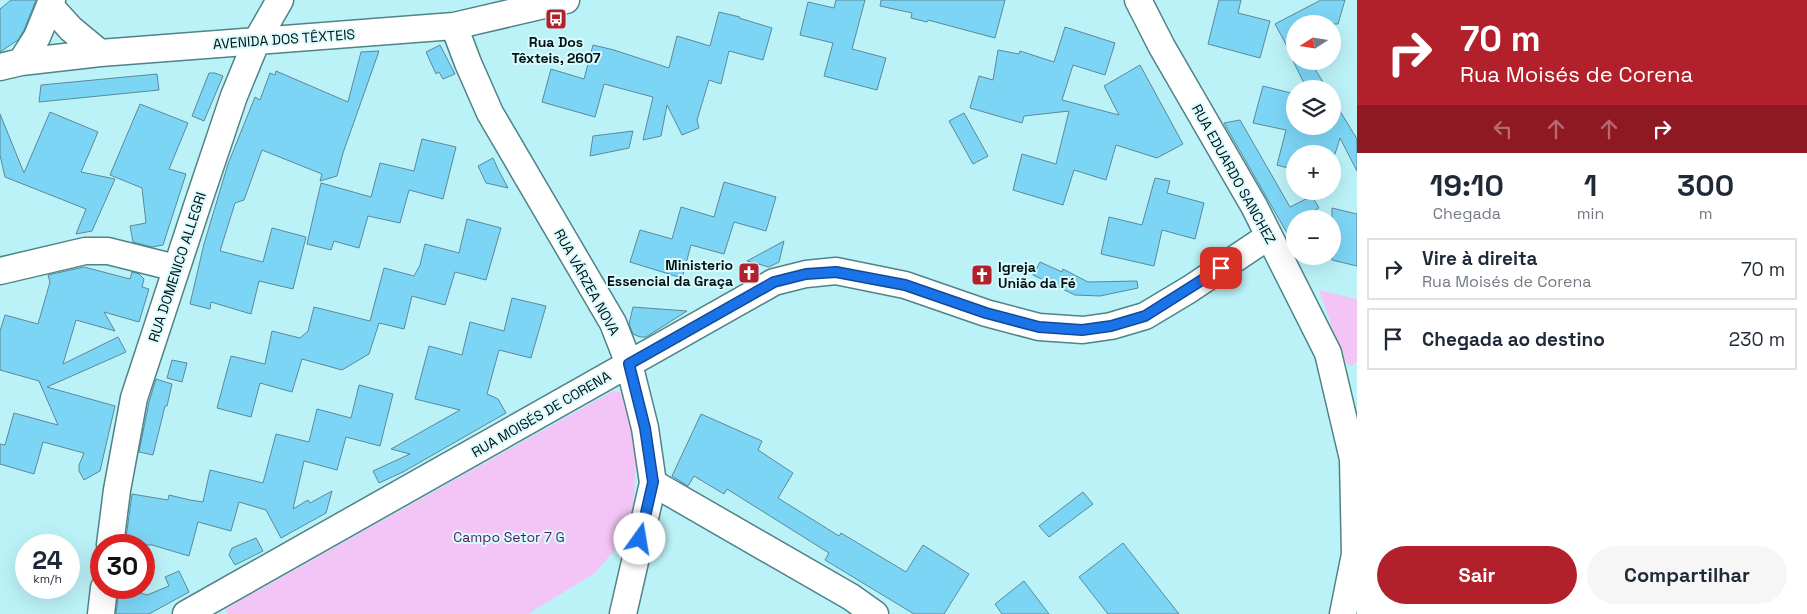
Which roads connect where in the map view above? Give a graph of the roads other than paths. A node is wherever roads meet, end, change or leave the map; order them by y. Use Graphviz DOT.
graph roads {
  1 [pos="280,0"];
  2 [pos="566,0"];
  3 [pos="1138,0"];
  4 [pos="51,3"];
  5 [pos="454,26"];
  6 [pos="258,40"];
  7 [pos="100,53"];
  8 [pos="11,65"];
  9 [pos="1269,236"];
  10 [pos="176,268"];
  11 [pos="0,271"];
  12 [pos="629,364"];
  13 [pos="653,482"];
  14 [pos="111,534"];
  15 [pos="102,599"];
  16 [pos="100,614"];
  17 [pos="186,614"];
  18 [pos="623,614"];
  19 [pos="875,614"];
  20 [pos="1343,614"];
  1 -- 6 [label="street, RUA DOMENICO ALLEGRI"];
  2 -- 5 [label="street, AVENIDA DOS TÊXTEIS"];
  3 -- 9 [label="street, RUA EDUARDO SANCHEZ"];
  4 -- 7 [label="street"];
  4 -- 8 [label="street"];
  5 -- 6 [label="street, AVENIDA DOS TÊXTEIS"];
  5 -- 12 [label="street, RUA VÁRZEA NOVA"];
  6 -- 7 [label="street, AVENIDA DOS TÊXTEIS"];
  6 -- 10 [label="street, RUA DOMENICO ALLEGRI"];
  7 -- 8 [label="street, AVENIDA DOS TÊXTEIS"];
  9 -- 12 [label="street, RUA MOISÉS DE CORENA"];
  9 -- 20 [label="street, RUA EDUARDO SANCHEZ"];
  10 -- 11 [label="street"];
  10 -- 14 [label="street, RUA DOMENICO ALLEGRI"];
  12 -- 13 [label="street, RUA VÁRZEA NOVA"];
  12 -- 17 [label="street, RUA MOISÉS DE CORENA"];
  13 -- 18 [label="street, RUA VÁRZEA NOVA"];
  13 -- 19 [label="street"];
  15 -- 16 [label="street"];
}
